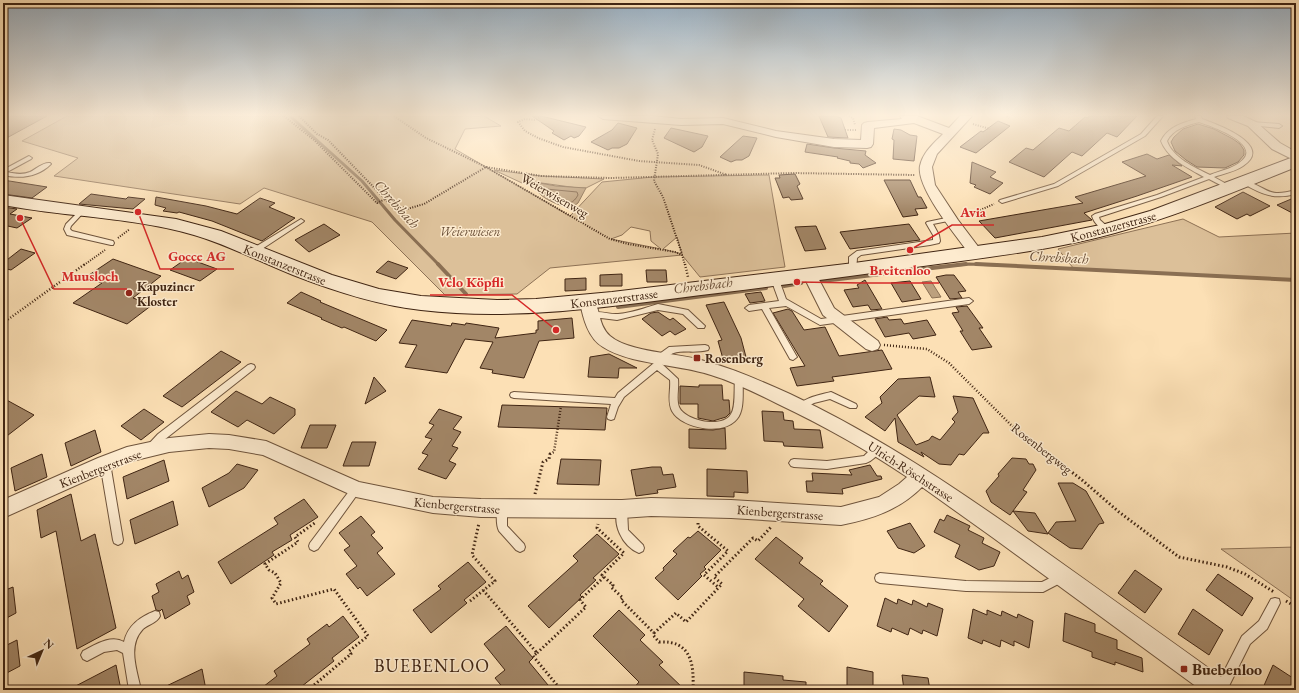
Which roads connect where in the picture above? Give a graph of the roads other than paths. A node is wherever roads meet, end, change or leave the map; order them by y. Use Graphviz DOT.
graph roads {
  1 [pos="936,148"];
  2 [pos="1120,148"];
  3 [pos="1166,148"];
  4 [pos="1248,148"];
  5 [pos="1280,148"];
  6 [pos="1296,157"];
  7 [pos="29,158"];
  8 [pos="1296,161"];
  9 [pos="48,164"];
  10 [pos="3,173"];
  11 [pos="1210,177"];
  12 [pos="1237,185"];
  13 [pos="1296,192"];
  14 [pos="3,200"];
  15 [pos="1002,201"];
  16 [pos="81,212"];
  17 [pos="301,221"];
  18 [pos="952,221"];
  19 [pos="1107,229"];
  20 [pos="111,243"];
  21 [pos="254,251"];
  22 [pos="976,253"];
  23 [pos="853,270"];
  24 [pos="810,275"];
  25 [pos="775,279"];
  26 [pos="969,301"];
  27 [pos="787,303"];
  28 [pos="765,307"];
  29 [pos="749,308"];
  30 [pos="589,309"];
  31 [pos="837,319"];
  32 [pos="701,326"];
  33 [pos="872,345"];
  34 [pos="705,348"];
  35 [pos="793,357"];
  36 [pos="659,361"];
  37 [pos="251,367"];
  38 [pos="739,380"];
  39 [pos="514,395"];
  40 [pos="616,401"];
  41 [pos="853,406"];
  42 [pos="802,407"];
  43 [pos="611,417"];
  44 [pos="878,448"];
  45 [pos="149,449"];
  46 [pos="105,463"];
  47 [pos="794,463"];
  48 [pos="921,475"];
  49 [pos="356,489"];
  50 [pos="3,509"];
  51 [pos="502,509"];
  52 [pos="622,509"];
  53 [pos="118,540"];
  54 [pos="314,546"];
  55 [pos="520,547"];
  56 [pos="639,548"];
  57 [pos="1062,576"];
  58 [pos="880,578"];
  59 [pos="1280,600"];
  60 [pos="155,616"];
  61 [pos="128,650"];
  62 [pos="87,655"];
  63 [pos="135,690"];
  64 [pos="1220,690"];
  1 -- 18 [label="street"];
  2 -- 15 [label="lane"];
  3 -- 11 [label="lane"];
  4 -- 11 [label="lane"];
  5 -- 6 [label="street"];
  7 -- 10 [label="lane"];
  8 -- 12 [label="main road, Konstanzerstrasse"];
  9 -- 10 [label="lane"];
  11 -- 12 [label="lane"];
  11 -- 19 [label="lane"];
  12 -- 13 [label="lane"];
  12 -- 19 [label="main road, Konstanzerstrasse"];
  14 -- 16 [label="main road, Konstanzerstrasse"];
  16 -- 20 [label="lane"];
  16 -- 21 [label="main road, Konstanzerstrasse"];
  17 -- 21 [label="lane"];
  18 -- 22 [label="street"];
  18 -- 23 [label="lane"];
  19 -- 22 [label="main road, Konstanzerstrasse"];
  21 -- 30 [label="main road, Konstanzerstrasse"];
  22 -- 23 [label="main road, Konstanzerstrasse"];
  23 -- 24 [label="main road, Konstanzerstrasse"];
  24 -- 25 [label="main road, Konstanzerstrasse"];
  24 -- 31 [label="street"];
  25 -- 27 [label="lane"];
  25 -- 30 [label="main road, Konstanzerstrasse"];
  26 -- 31 [label="lane"];
  27 -- 28 [label="lane"];
  27 -- 31 [label="lane"];
  28 -- 29 [label="lane"];
  28 -- 35 [label="lane"];
  30 -- 32 [label="lane"];
  30 -- 36 [label="street, Ulrich-Röschstrasse"];
  31 -- 33 [label="street"];
  34 -- 36 [label="lane"];
  36 -- 38 [label="street, Ulrich-Röschstrasse"];
  36 -- 38 [label="lane"];
  36 -- 40 [label="lane"];
  37 -- 45 [label="lane"];
  38 -- 42 [label="street, Ulrich-Röschstrasse"];
  39 -- 40 [label="lane"];
  40 -- 43 [label="lane"];
  41 -- 42 [label="lane"];
  42 -- 44 [label="street, Ulrich-Röschstrasse"];
  44 -- 47 [label="lane"];
  44 -- 48 [label="street, Ulrich-Röschstrasse"];
  45 -- 46 [label="street, Kienbergerstrasse"];
  45 -- 49 [label="street, Kienbergerstrasse"];
  46 -- 50 [label="street, Kienbergerstrasse"];
  46 -- 53 [label="lane"];
  48 -- 52 [label="street, Kienbergerstrasse"];
  48 -- 57 [label="street, Ulrich-Röschstrasse"];
  49 -- 51 [label="street, Kienbergerstrasse"];
  49 -- 54 [label="lane"];
  51 -- 52 [label="street, Kienbergerstrasse"];
  51 -- 55 [label="lane"];
  52 -- 56 [label="lane"];
  57 -- 58 [label="lane"];
  57 -- 64 [label="street, Ulrich-Röschstrasse"];
  59 -- 64 [label="lane"];
  60 -- 61 [label="lane"];
  61 -- 62 [label="lane"];
  61 -- 63 [label="lane"];
}
